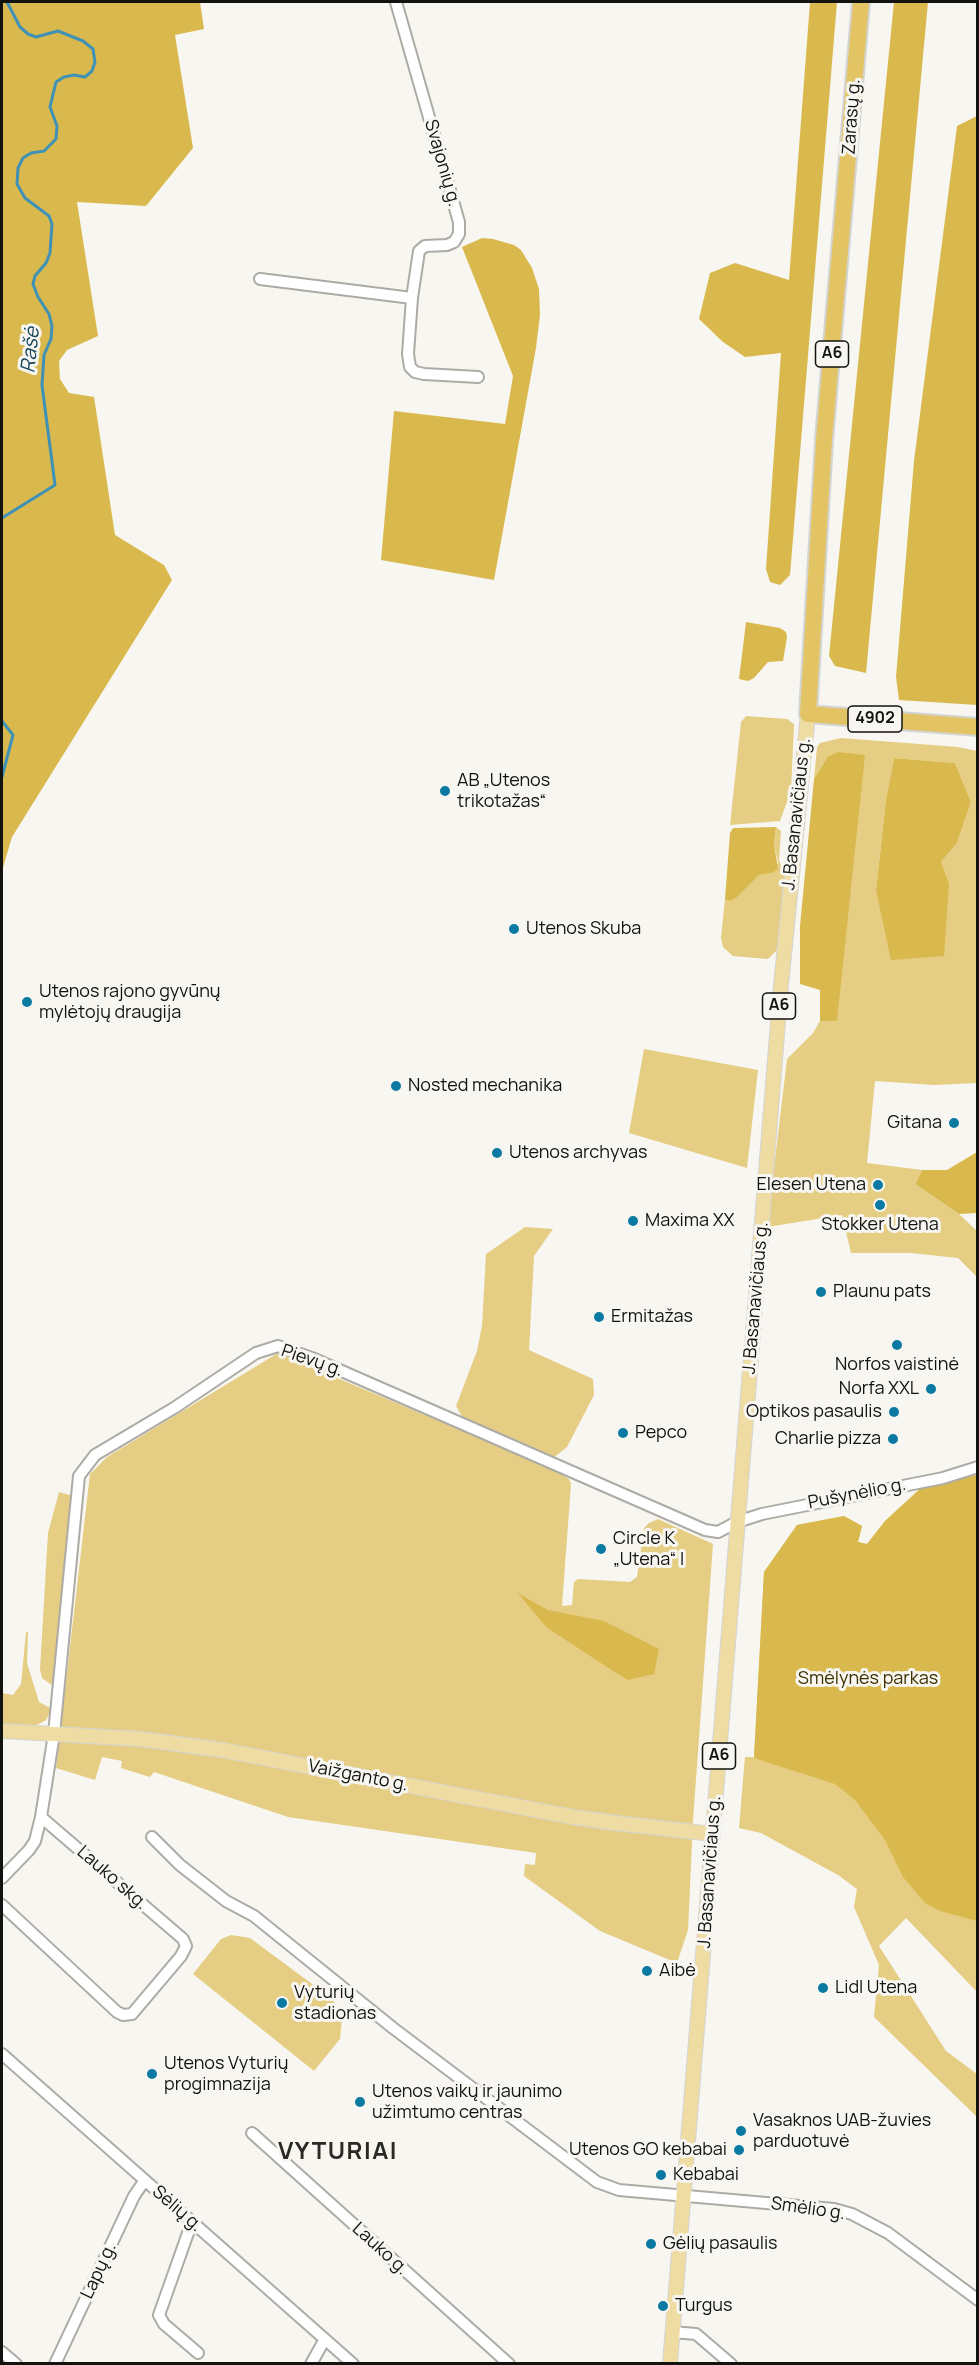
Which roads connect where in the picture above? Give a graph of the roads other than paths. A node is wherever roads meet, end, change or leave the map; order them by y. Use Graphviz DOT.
graph roads {
  1 [pos="396,2"];
  2 [pos="861,2"];
  3 [pos="843,232"];
  4 [pos="260,279"];
  5 [pos="412,298"];
  6 [pos="478,376"];
  7 [pos="808,714"];
  8 [pos="978,727"];
  9 [pos="978,1467"];
  10 [pos="737,1522"];
  11 [pos="2,1731"];
  12 [pos="54,1734"];
  13 [pos="41,1817"];
  14 [pos="713,1834"];
  15 [pos="152,1837"];
  16 [pos="2,1878"];
  17 [pos="2,1905"];
  18 [pos="2,2054"];
  19 [pos="252,2133"];
  20 [pos="145,2180"];
  21 [pos="685,2196"];
  22 [pos="194,2224"];
  23 [pos="978,2300"];
  24 [pos="672,2332"];
  25 [pos="325,2339"];
  26 [pos="2,2352"];
  27 [pos="198,2353"];
  28 [pos="16,2364"];
  29 [pos="55,2364"];
  30 [pos="311,2364"];
  31 [pos="353,2364"];
  32 [pos="509,2364"];
  33 [pos="670,2364"];
  34 [pos="731,2364"];
  1 -- 5 [label="street, Svajonių g."];
  2 -- 3 [label="highway, Zarasų g. / A6"];
  3 -- 7 [label="highway, J. Basanavičiaus g. / A6"];
  4 -- 5 [label="street"];
  5 -- 6 [label="street, Svajonių g."];
  7 -- 8 [label="highway, 4902"];
  7 -- 10 [label="main road, J. Basanavičiaus g. / A6"];
  9 -- 10 [label="street, Pušynėlio g."];
  10 -- 12 [label="street, Pievų g."];
  10 -- 14 [label="main road, J. Basanavičiaus g. / A6"];
  11 -- 12 [label="main road, Vaižganto g."];
  12 -- 13 [label="street, Pievų g."];
  12 -- 14 [label="main road, Vaižganto g."];
  13 -- 16 [label="street, Pievų g."];
  13 -- 17 [label="street, Lauko skg."];
  14 -- 21 [label="main road, J. Basanavičiaus g. / A6"];
  15 -- 21 [label="street, Smėlio g."];
  18 -- 20 [label="street, Sėlių g."];
  19 -- 32 [label="street, Lauko g."];
  20 -- 22 [label="street, Sėlių g."];
  20 -- 29 [label="street, Lapų g."];
  21 -- 23 [label="street, Smėlio g."];
  21 -- 24 [label="main road, J. Basanavičiaus g. / A6"];
  22 -- 25 [label="street, Sėlių g."];
  22 -- 27 [label="street"];
  24 -- 33 [label="main road, J. Basanavičiaus g. / A6"];
  24 -- 34 [label="street"];
  25 -- 30 [label="street"];
  25 -- 31 [label="street, Sėlių g."];
  26 -- 28 [label="street"];
}
